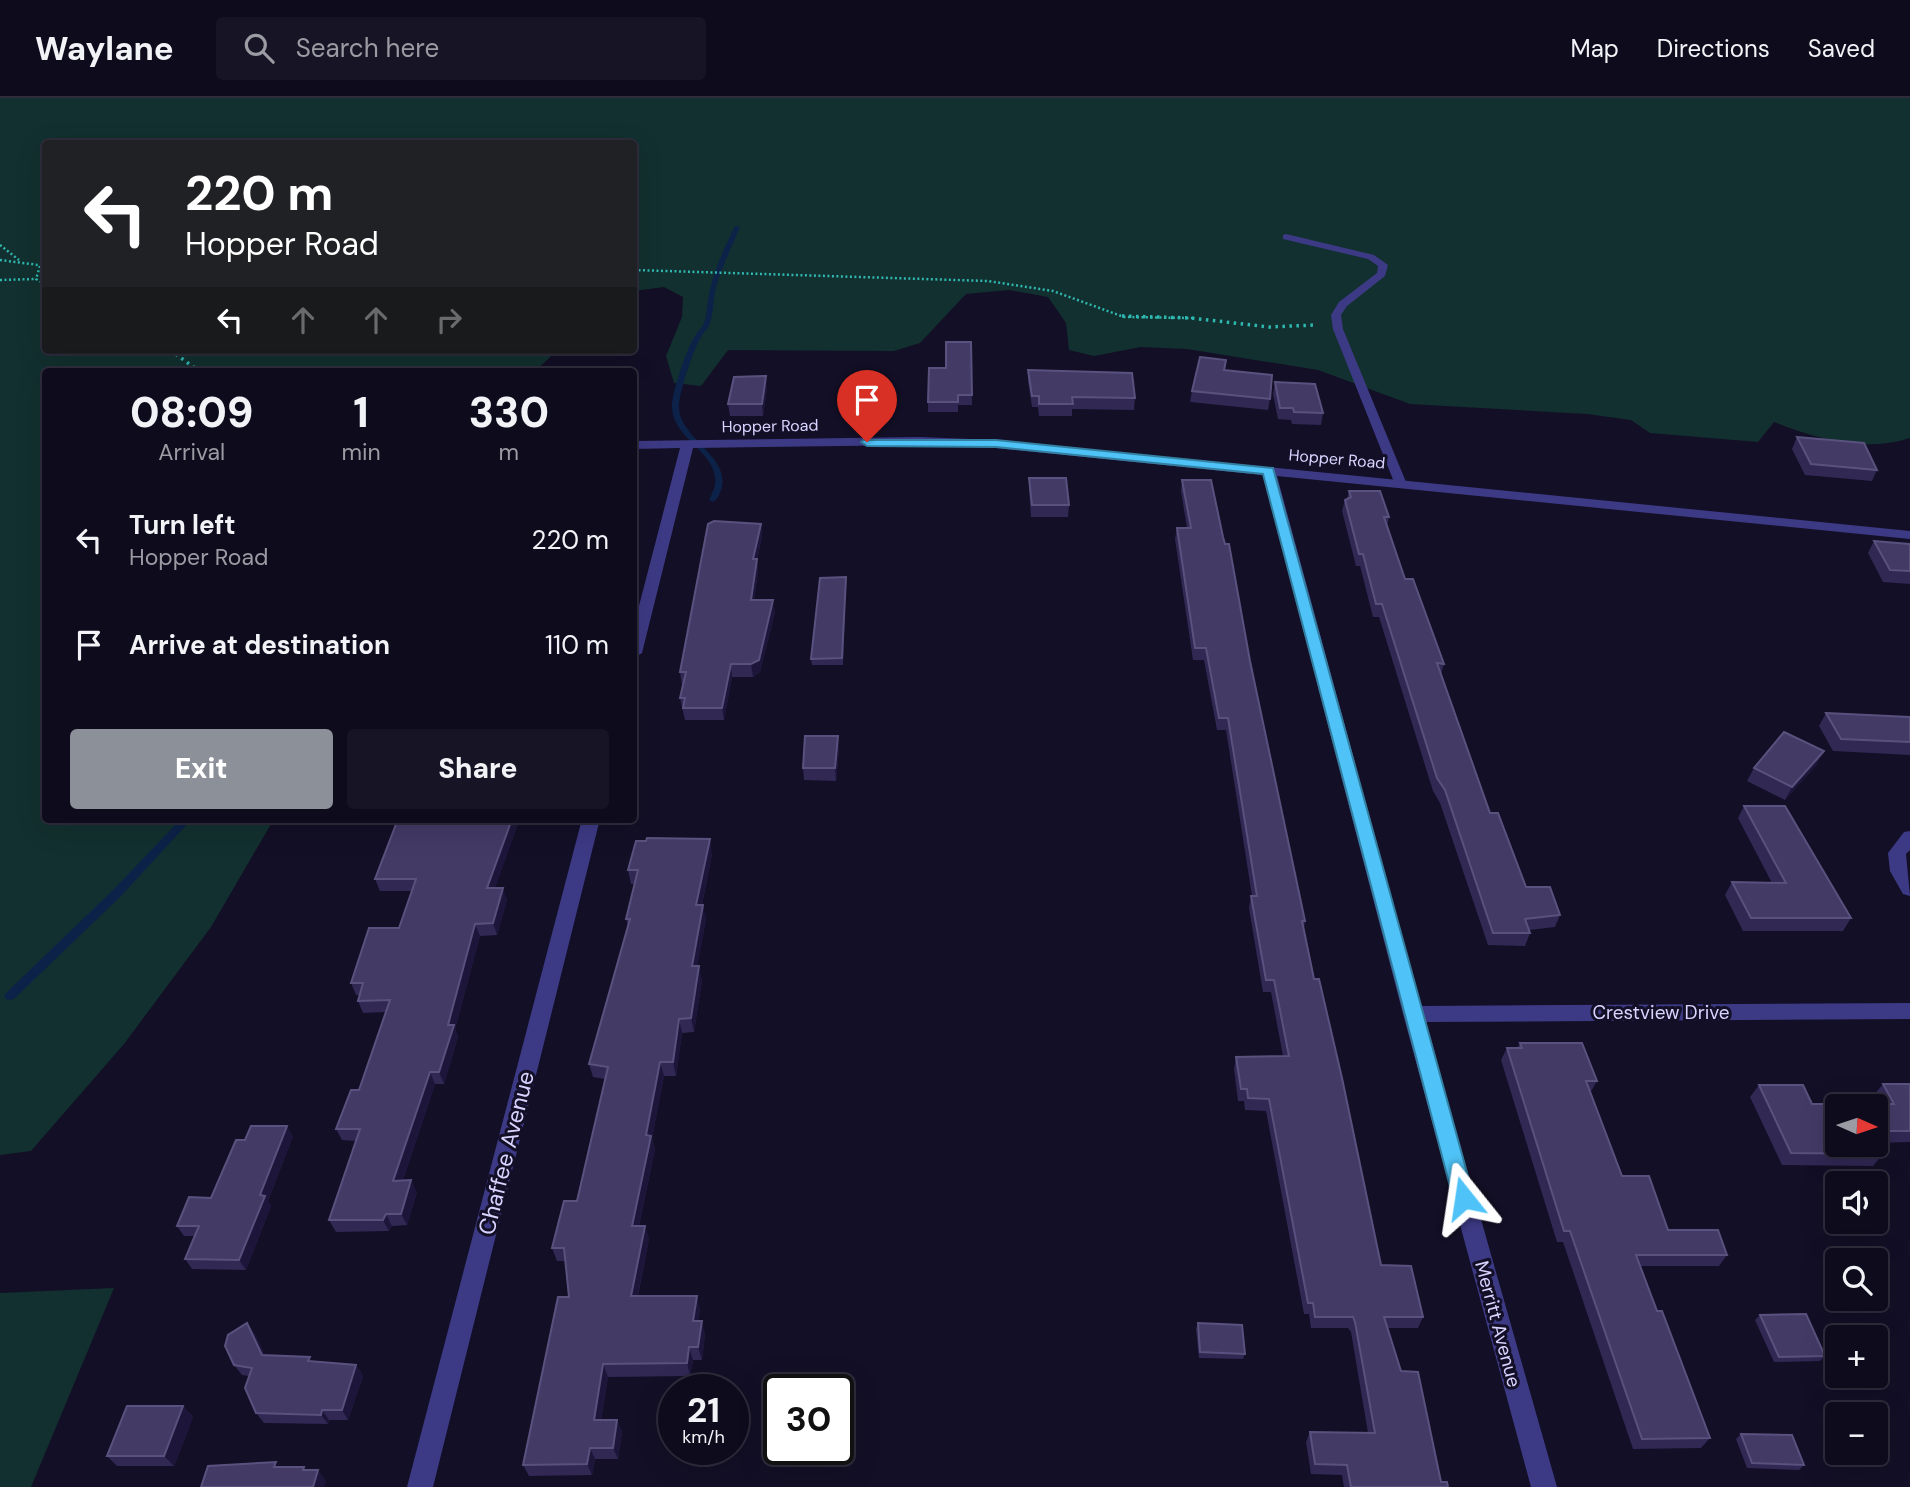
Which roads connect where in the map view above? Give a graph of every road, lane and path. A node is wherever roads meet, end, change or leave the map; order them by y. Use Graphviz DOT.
graph roads {
  1 [pos="1286,237"];
  2 [pos="0,245"];
  3 [pos="0,260"];
  4 [pos="20,261"];
  5 [pos="40,266"];
  6 [pos="637,270"];
  7 [pos="36,279"];
  8 [pos="0,280"];
  9 [pos="42,283"];
  10 [pos="1337,325"];
  11 [pos="176,354"];
  12 [pos="195,368"];
  13 [pos="637,445"];
  14 [pos="687,445"];
  15 [pos="1269,470"];
  16 [pos="1400,482"];
  17 [pos="1910,535"];
  18 [pos="637,641"];
  19 [pos="590,823"];
  20 [pos="1910,837"];
  21 [pos="1910,889"];
  22 [pos="1910,1011"];
  23 [pos="1413,1014"];
  24 [pos="420,1487"];
  25 [pos="1544,1487"];
  1 -- 10 [label="lane"];
  2 -- 4 [label="path"];
  3 -- 4 [label="path"];
  4 -- 5 [label="path"];
  5 -- 7 [label="path"];
  6 -- 10 [label="path"];
  7 -- 8 [label="path"];
  7 -- 9 [label="path"];
  10 -- 16 [label="lane"];
  11 -- 12 [label="path"];
  13 -- 14 [label="street, Hopper Road"];
  14 -- 15 [label="street, Hopper Road"];
  14 -- 18 [label="street"];
  15 -- 16 [label="street, Hopper Road"];
  15 -- 23 [label="street, Merritt Avenue"];
  16 -- 17 [label="street, Hopper Road"];
  19 -- 24 [label="street, Chaffee Avenue"];
  20 -- 21 [label="street"];
  22 -- 23 [label="street, Crestview Drive"];
  23 -- 25 [label="street, Merritt Avenue"];
}
